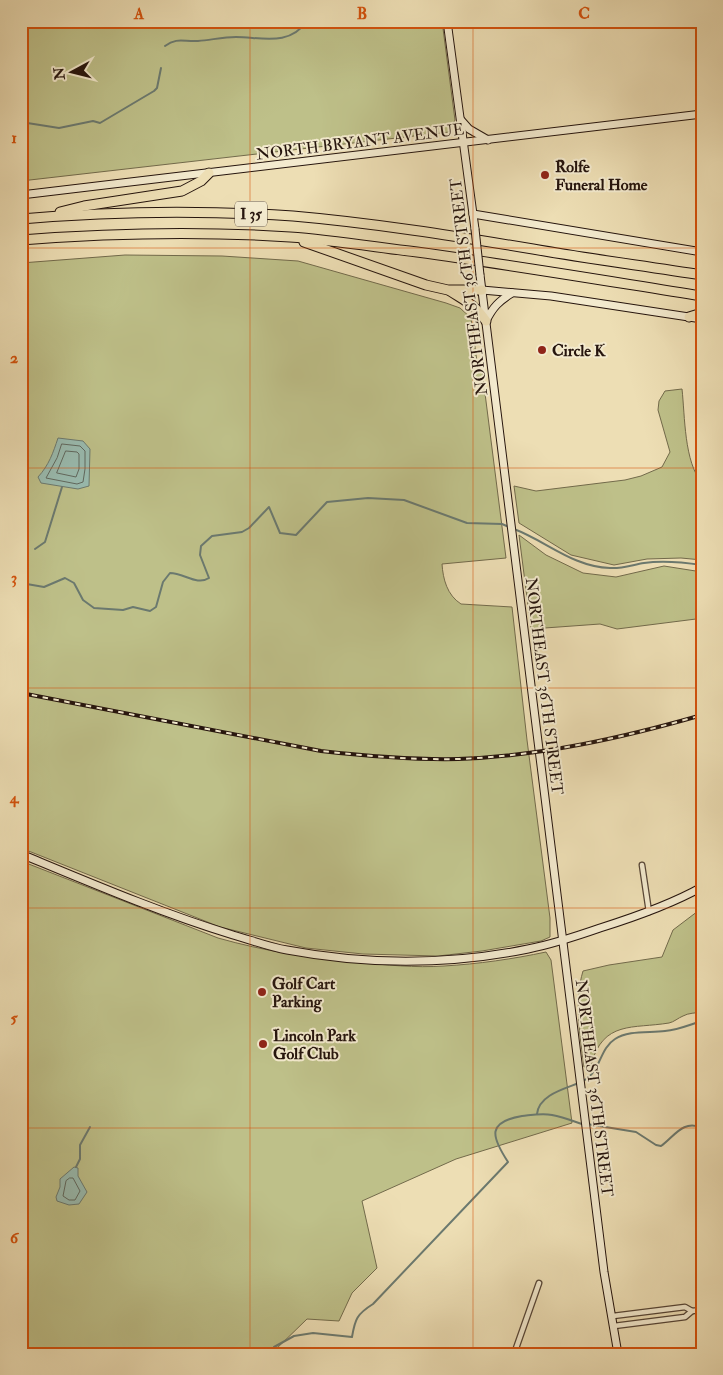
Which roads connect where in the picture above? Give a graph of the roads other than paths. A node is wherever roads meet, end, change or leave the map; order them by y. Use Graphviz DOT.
graph roads {
  1 [pos="447,21"];
  2 [pos="702,114"];
  3 [pos="460,118"];
  4 [pos="489,140"];
  5 [pos="464,143"];
  6 [pos="209,173"];
  7 [pos="21,195"];
  8 [pos="473,214"];
  9 [pos="43,218"];
  10 [pos="21,219"];
  11 [pos="292,238"];
  12 [pos="21,240"];
  13 [pos="702,252"];
  14 [pos="702,275"];
  15 [pos="448,290"];
  16 [pos="482,290"];
  17 [pos="513,293"];
  18 [pos="702,296"];
  19 [pos="702,313"];
  20 [pos="688,317"];
  21 [pos="702,319"];
  22 [pos="486,321"];
  23 [pos="21,854"];
  24 [pos="642,865"];
  25 [pos="702,887"];
  26 [pos="649,912"];
  27 [pos="562,940"];
  28 [pos="538,1283"];
  29 [pos="702,1310"];
  30 [pos="692,1311"];
  31 [pos="613,1316"];
  32 [pos="614,1326"];
  33 [pos="514,1354"];
  34 [pos="618,1354"];
  1 -- 3 [label="main road, NORTHEAST 36TH STREET"];
  2 -- 4 [label="main road, NORTH BRYANT AVENUE"];
  3 -- 4 [label="main road"];
  3 -- 5 [label="main road, NORTHEAST 36TH STREET"];
  4 -- 5 [label="main road, NORTH BRYANT AVENUE"];
  5 -- 6 [label="main road, NORTH BRYANT AVENUE"];
  5 -- 8 [label="main road, NORTHEAST 36TH STREET"];
  6 -- 7 [label="main road, NORTH BRYANT AVENUE"];
  6 -- 9 [label="highway"];
  8 -- 13 [label="main road"];
  8 -- 16 [label="main road, NORTHEAST 36TH STREET, bridge"];
  9 -- 10 [label="highway, I 35"];
  9 -- 14 [label="highway, I 35"];
  11 -- 12 [label="highway, I 35"];
  11 -- 15 [label="highway"];
  11 -- 18 [label="highway, I 35"];
  15 -- 16 [label="highway"];
  15 -- 22 [label="highway"];
  16 -- 17 [label="main road"];
  16 -- 22 [label="main road, NORTHEAST 36TH STREET"];
  17 -- 20 [label="main road"];
  17 -- 22 [label="main road"];
  19 -- 20 [label="highway"];
  20 -- 21 [label="main road"];
  22 -- 27 [label="main road, NORTHEAST 36TH STREET"];
  23 -- 27 [label="main road"];
  24 -- 26 [label="street"];
  25 -- 26 [label="main road"];
  26 -- 27 [label="main road"];
  27 -- 31 [label="main road, NORTHEAST 36TH STREET"];
  28 -- 33 [label="street"];
  29 -- 30 [label="street"];
  30 -- 31 [label="street"];
  30 -- 32 [label="street"];
  31 -- 32 [label="main road, NORTHEAST 36TH STREET"];
  32 -- 34 [label="main road, NORTHEAST 36TH STREET"];
}
